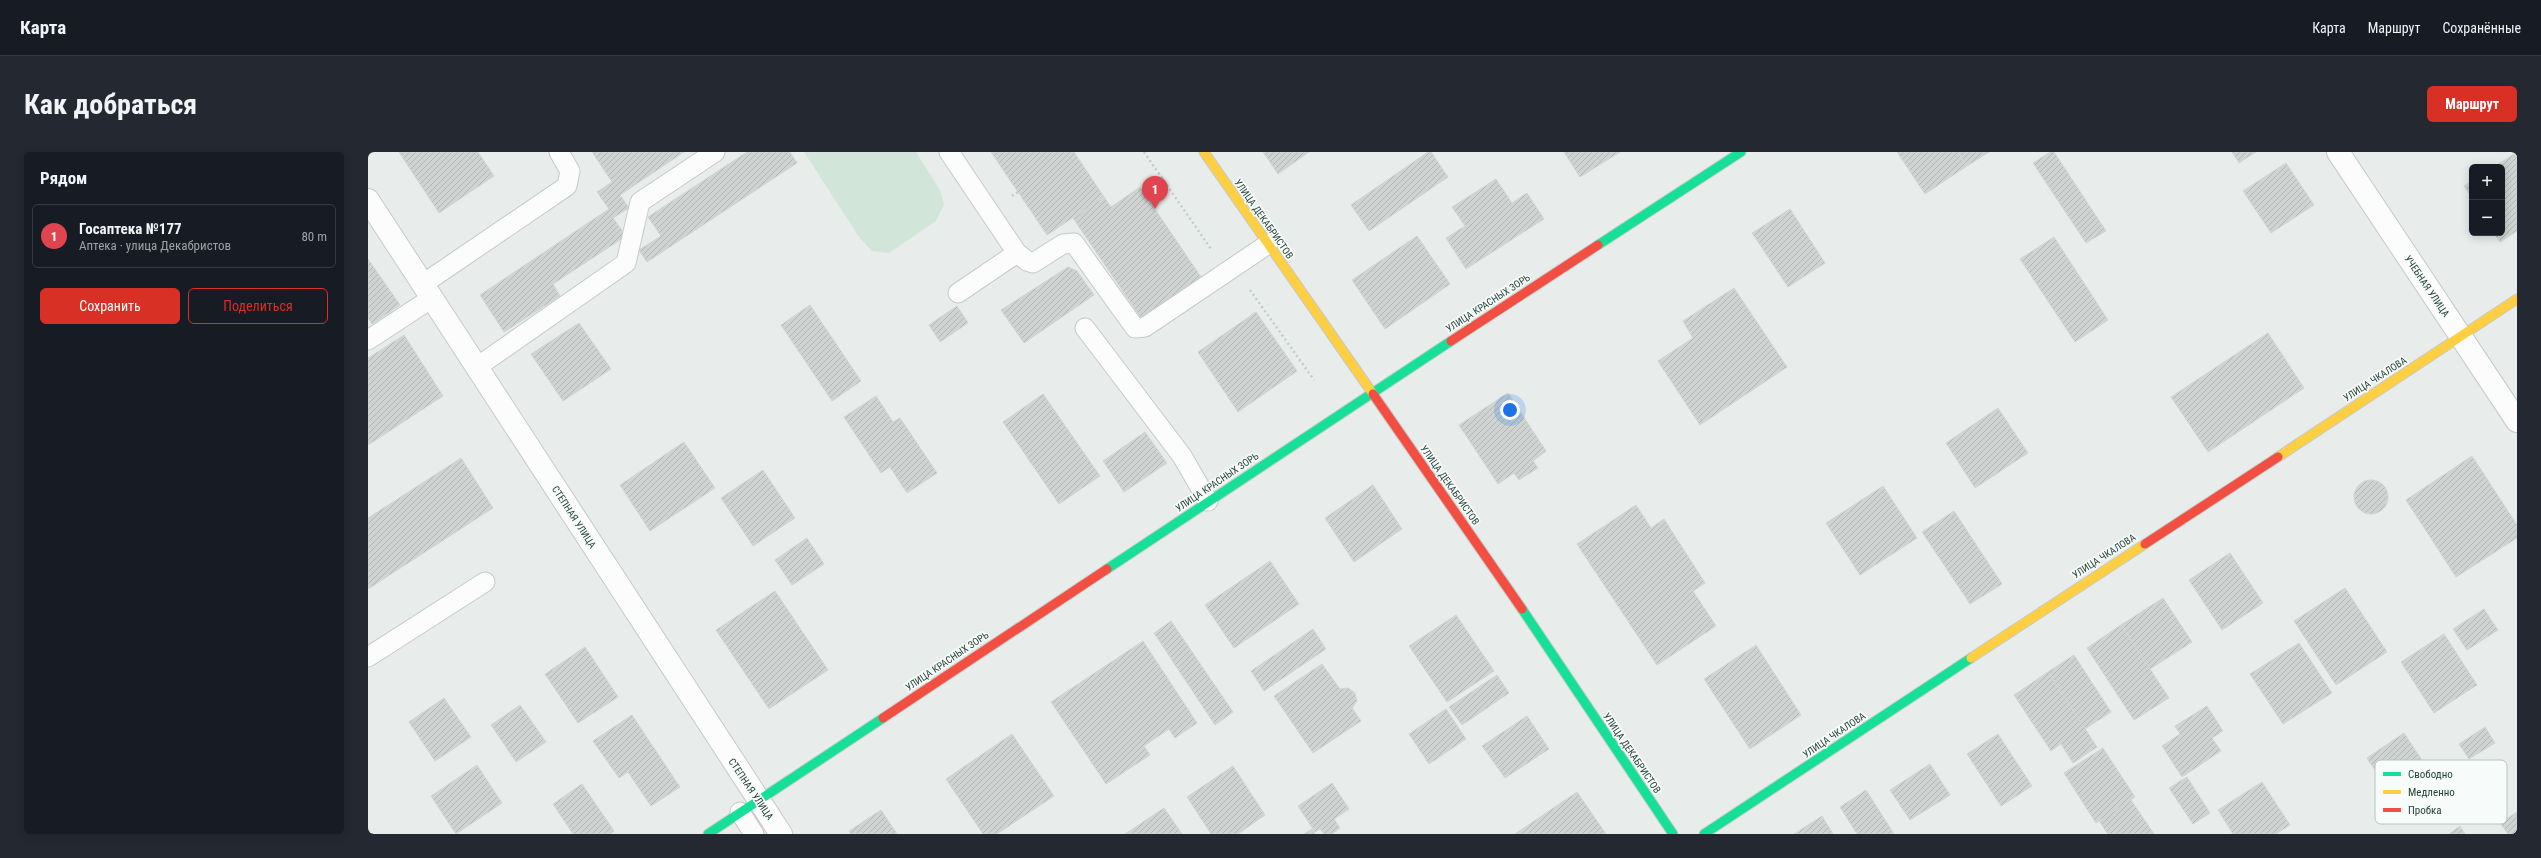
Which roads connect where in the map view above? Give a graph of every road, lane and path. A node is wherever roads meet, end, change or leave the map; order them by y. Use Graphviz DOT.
graph roads {
  1 [pos="559,152"];
  2 [pos="715,152"];
  3 [pos="949,152"];
  4 [pos="1204,152"];
  5 [pos="1741,152"];
  6 [pos="2338,152"];
  7 [pos="368,200"];
  8 [pos="1268,244"];
  9 [pos="1017,253"];
  10 [pos="428,291"];
  11 [pos="958,292"];
  12 [pos="2517,299"];
  13 [pos="1085,328"];
  14 [pos="2460,336"];
  15 [pos="368,340"];
  16 [pos="477,366"];
  17 [pos="1372,392"];
  18 [pos="2517,421"];
  19 [pos="1208,501"];
  20 [pos="485,582"];
  21 [pos="368,657"];
  22 [pos="758,801"];
  23 [pos="740,812"];
  24 [pos="708,834"];
  25 [pos="754,834"];
  26 [pos="780,834"];
  27 [pos="1673,834"];
  28 [pos="1704,834"];
  1 -- 10 [label="lane"];
  2 -- 16 [label="lane"];
  3 -- 9 [label="lane"];
  4 -- 8 [label="street, УЛИЦА ДЕКАБРИСТОВ"];
  5 -- 17 [label="street, УЛИЦА КРАСНЫХ ЗОРЬ"];
  6 -- 14 [label="street, УЧЕБНАЯ УЛИЦА"];
  7 -- 10 [label="street, СТЕПНАЯ УЛИЦА"];
  8 -- 9 [label="lane"];
  8 -- 17 [label="street, УЛИЦА ДЕКАБРИСТОВ"];
  9 -- 11 [label="lane"];
  10 -- 15 [label="lane"];
  10 -- 16 [label="street, СТЕПНАЯ УЛИЦА"];
  12 -- 14 [label="street, УЛИЦА ЧКАЛОВА"];
  13 -- 19 [label="lane"];
  14 -- 18 [label="street, УЧЕБНАЯ УЛИЦА"];
  14 -- 28 [label="street, УЛИЦА ЧКАЛОВА"];
  16 -- 22 [label="street, СТЕПНАЯ УЛИЦА"];
  17 -- 19 [label="street, УЛИЦА КРАСНЫХ ЗОРЬ"];
  17 -- 27 [label="street, УЛИЦА ДЕКАБРИСТОВ"];
  19 -- 22 [label="street, УЛИЦА КРАСНЫХ ЗОРЬ"];
  20 -- 21 [label="lane"];
  22 -- 23 [label="street, УЛИЦА КРАСНЫХ ЗОРЬ"];
  22 -- 26 [label="street, СТЕПНАЯ УЛИЦА"];
  23 -- 24 [label="street, УЛИЦА КРАСНЫХ ЗОРЬ"];
  23 -- 25 [label="lane"];
}
